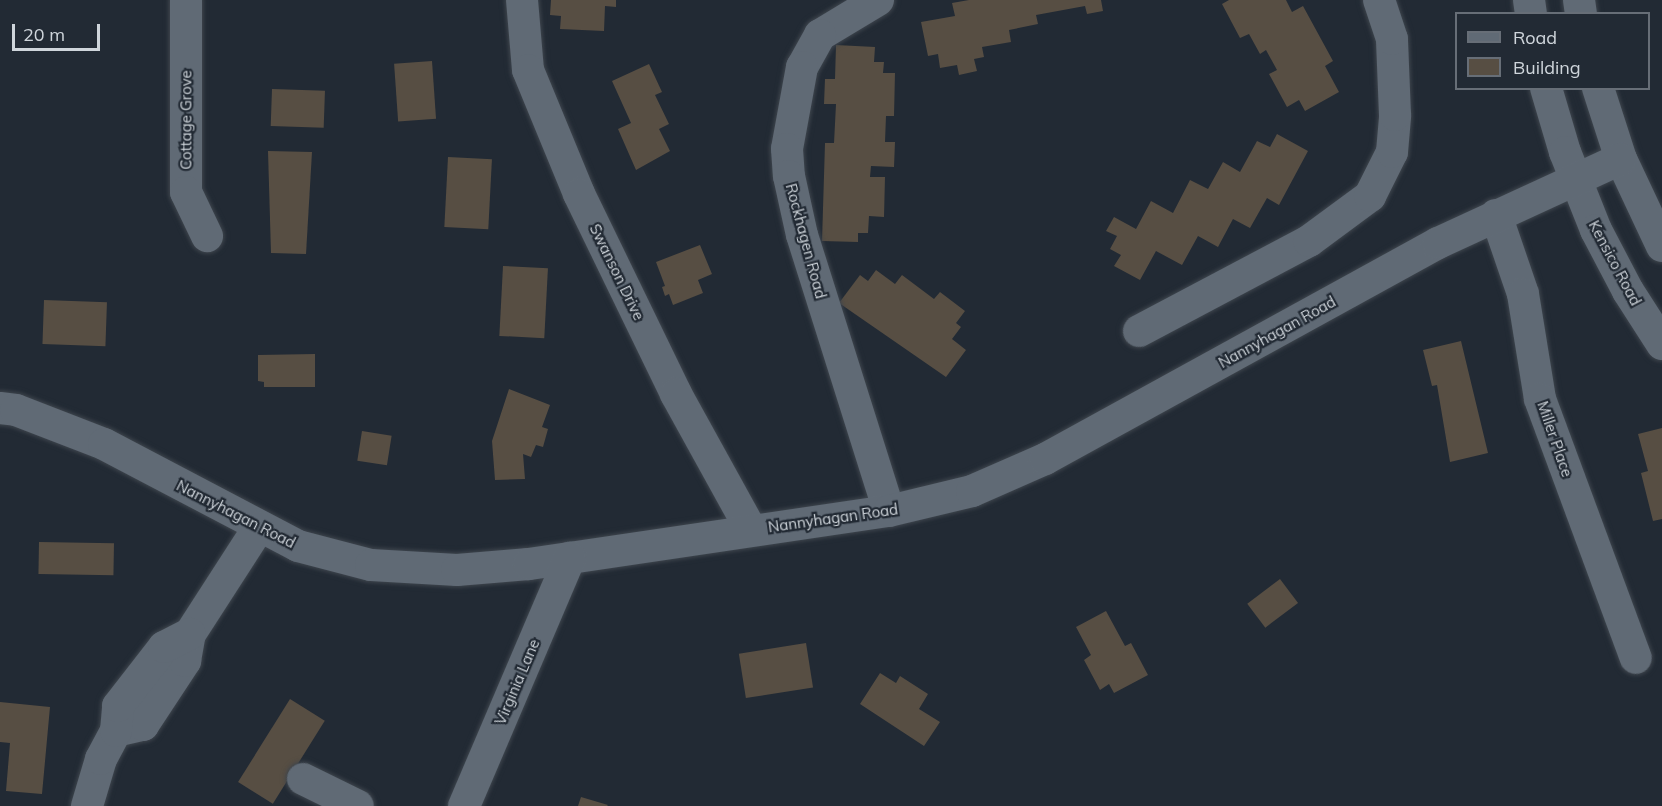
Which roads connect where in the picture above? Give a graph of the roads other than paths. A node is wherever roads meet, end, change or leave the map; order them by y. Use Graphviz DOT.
graph roads {
  1 [pos="186,0"];
  2 [pos="522,0"];
  3 [pos="878,0"];
  4 [pos="1379,0"];
  5 [pos="1547,90"];
  6 [pos="1599,90"];
  7 [pos="1621,159"];
  8 [pos="1575,179"];
  9 [pos="1496,215"];
  10 [pos="207,236"];
  11 [pos="1662,246"];
  12 [pos="1140,331"];
  13 [pos="1662,344"];
  14 [pos="0,408"];
  15 [pos="889,511"];
  16 [pos="259,527"];
  17 [pos="750,530"];
  18 [pos="570,558"];
  19 [pos="1636,658"];
  20 [pos="303,779"];
  21 [pos="87,806"];
  22 [pos="358,806"];
  23 [pos="464,806"];
  1 -- 10 [label="street, Cottage Grove"];
  2 -- 17 [label="street, Swanson Drive"];
  3 -- 15 [label="street, Rockhagen Road"];
  4 -- 12 [label="street"];
  5 -- 8 [label="street, Kensico Road"];
  6 -- 7 [label="street"];
  7 -- 8 [label="street, Nannyhagan Road"];
  7 -- 11 [label="street"];
  8 -- 9 [label="street, Nannyhagan Road"];
  8 -- 13 [label="street, Kensico Road"];
  9 -- 15 [label="street, Nannyhagan Road"];
  9 -- 19 [label="street, Miller Place"];
  14 -- 16 [label="street, Nannyhagan Road"];
  15 -- 17 [label="street, Nannyhagan Road"];
  16 -- 18 [label="street, Nannyhagan Road"];
  16 -- 21 [label="street"];
  17 -- 18 [label="street, Nannyhagan Road"];
  18 -- 23 [label="street, Virginia Lane"];
  20 -- 22 [label="street"];
}
